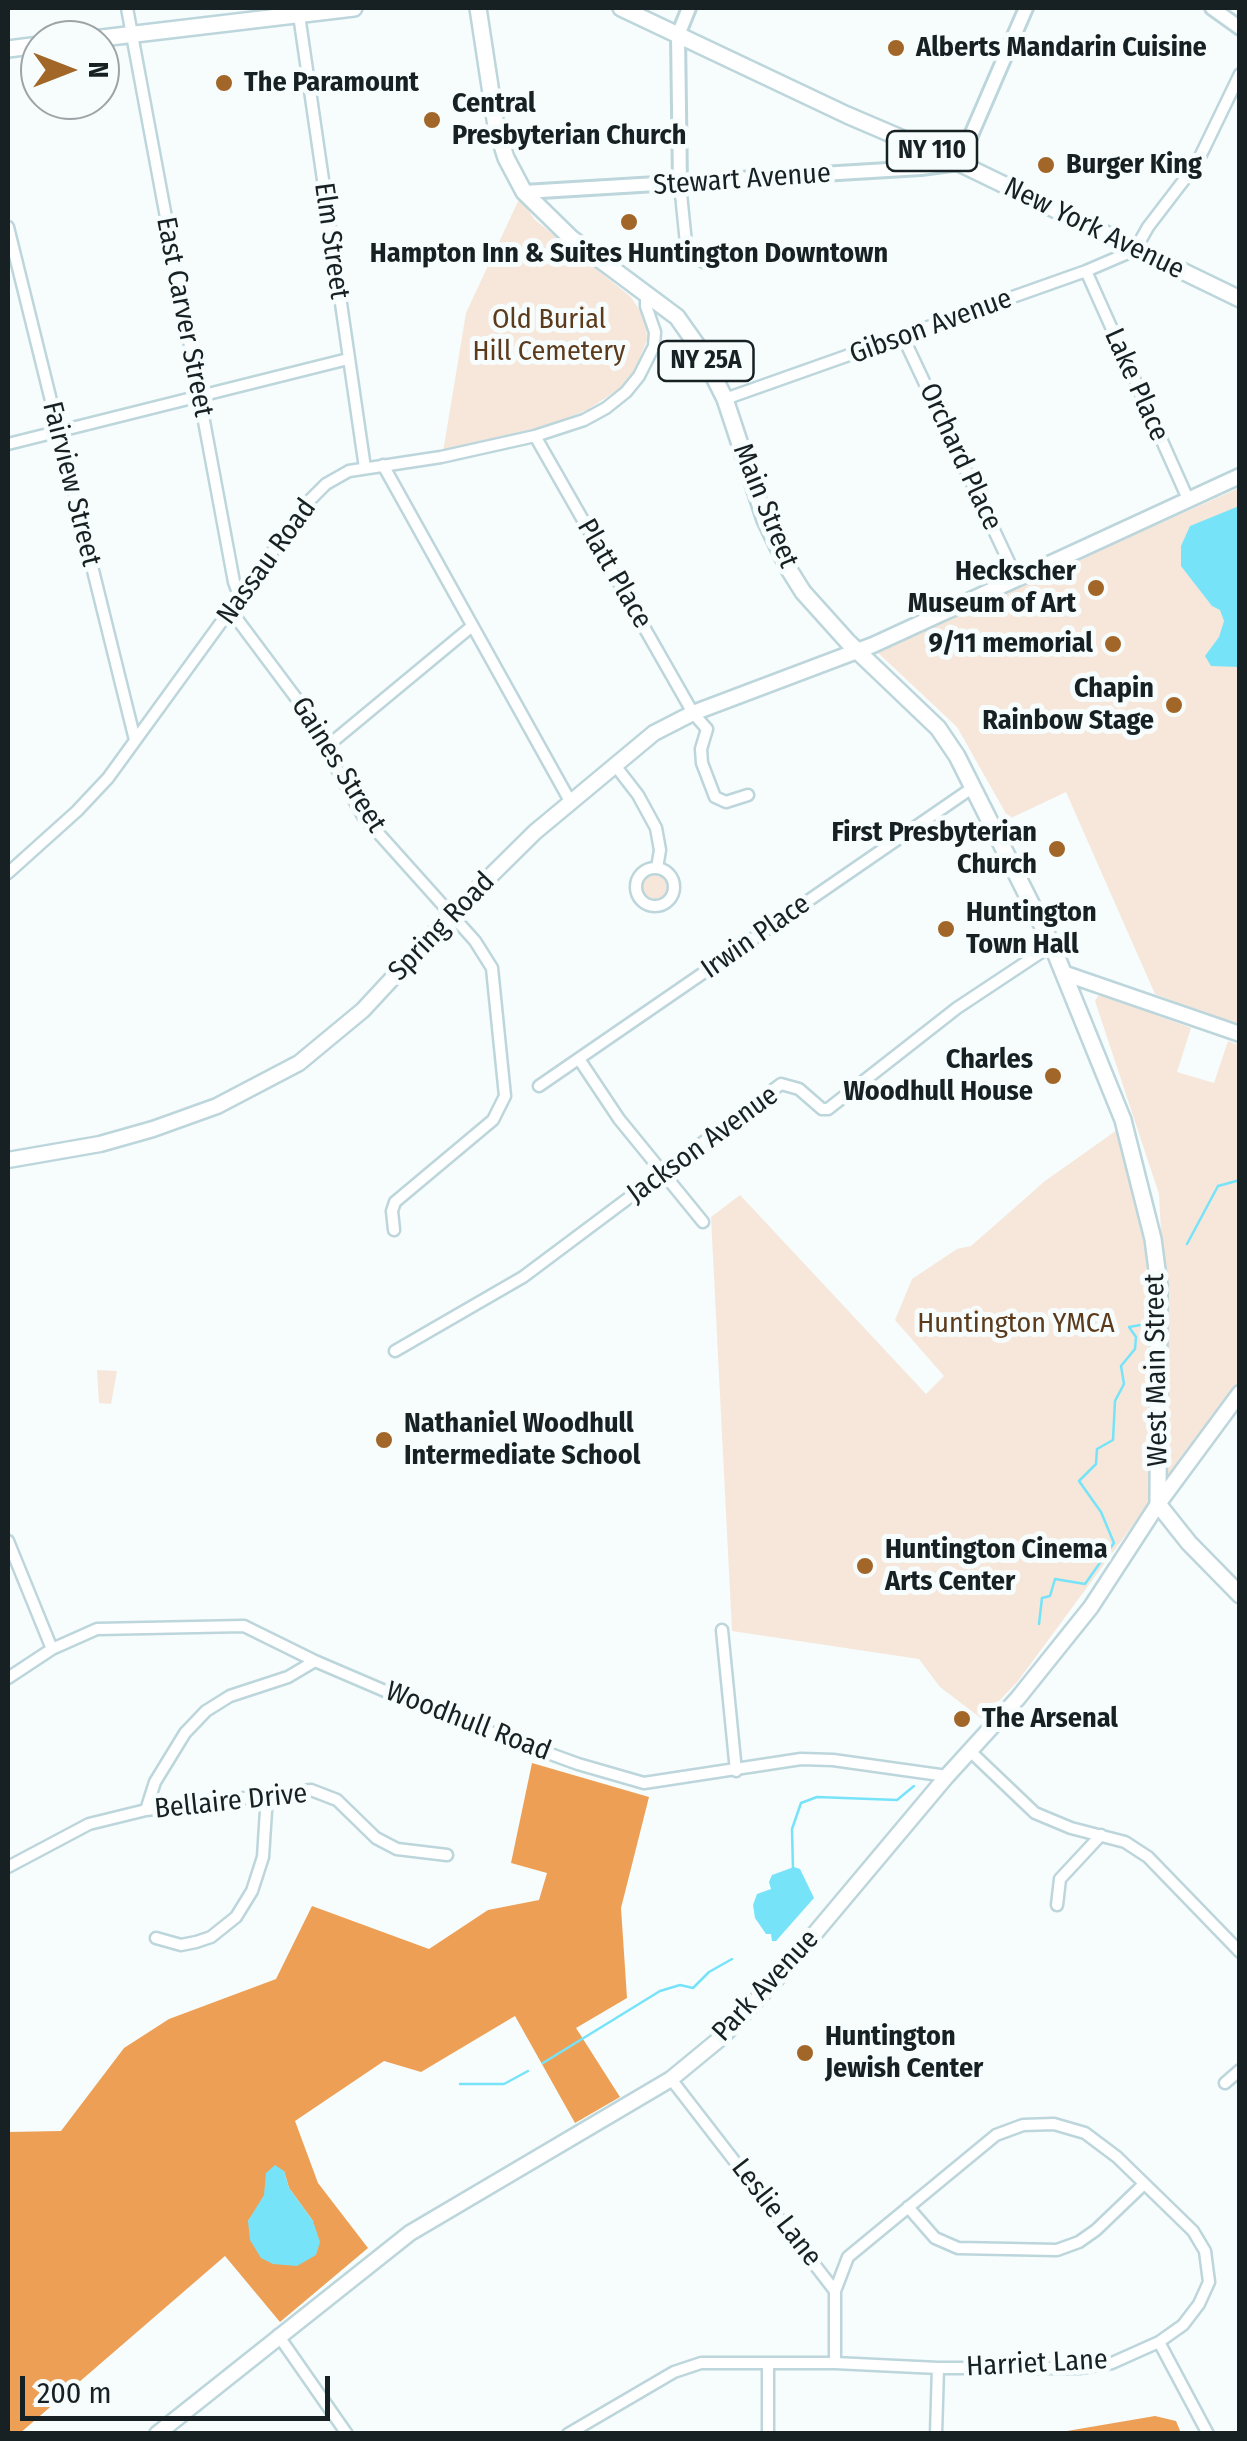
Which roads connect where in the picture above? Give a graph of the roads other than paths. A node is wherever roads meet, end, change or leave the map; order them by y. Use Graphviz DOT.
graph roads {
  1 [pos="126,8"];
  2 [pos="354,8"];
  3 [pos="478,8"];
  4 [pos="622,8"];
  5 [pos="689,8"];
  6 [pos="1026,8"];
  7 [pos="1212,8"];
  8 [pos="300,14"];
  9 [pos="1240,28"];
  10 [pos="130,34"];
  11 [pos="120,35"];
  12 [pos="678,36"];
  13 [pos="1240,74"];
  14 [pos="959,163"];
  15 [pos="680,184"];
  16 [pos="524,192"];
  17 [pos="8,227"];
  18 [pos="1135,250"];
  19 [pos="708,264"];
  20 [pos="1086,271"];
  21 [pos="646,291"];
  22 [pos="1240,299"];
  23 [pos="903,337"];
  24 [pos="348,359"];
  25 [pos="200,396"];
  26 [pos="725,399"];
  27 [pos="57,432"];
  28 [pos="535,436"];
  29 [pos="8,444"];
  30 [pos="383,465"];
  31 [pos="365,468"];
  32 [pos="1240,476"];
  33 [pos="1188,499"];
  34 [pos="1016,577"];
  35 [pos="240,598"];
  36 [pos="231,611"];
  37 [pos="471,627"];
  38 [pos="856,650"];
  39 [pos="693,713"];
  40 [pos="135,740"];
  41 [pos="325,748"];
  42 [pos="614,764"];
  43 [pos="972,788"];
  44 [pos="748,795"];
  45 [pos="570,800"];
  46 [pos="657,868"];
  47 [pos="8,872"];
  48 [pos="451,915"];
  49 [pos="1052,945"];
  50 [pos="1066,974"];
  51 [pos="1240,1034"];
  52 [pos="579,1059"];
  53 [pos="539,1086"];
  54 [pos="1123,1120"];
  55 [pos="8,1160"];
  56 [pos="661,1172"];
  57 [pos="703,1222"];
  58 [pos="394,1230"];
  59 [pos="396,1351"];
  60 [pos="1240,1394"];
  61 [pos="1158,1504"];
  62 [pos="8,1541"];
  63 [pos="1240,1595"];
  64 [pos="722,1630"];
  65 [pos="52,1649"];
  66 [pos="315,1661"];
  67 [pos="8,1678"];
  68 [pos="972,1752"];
  69 [pos="736,1771"];
  70 [pos="947,1776"];
  71 [pos="267,1795"];
  72 [pos="146,1810"];
  73 [pos="1101,1835"];
  74 [pos="446,1855"];
  75 [pos="8,1868"];
  76 [pos="1057,1904"];
  77 [pos="156,1938"];
  78 [pos="1240,1952"];
  79 [pos="1240,2070"];
  80 [pos="671,2079"];
  81 [pos="1225,2083"];
  82 [pos="1144,2184"];
  83 [pos="908,2207"];
  84 [pos="836,2292"];
  85 [pos="278,2336"];
  86 [pos="1160,2342"];
  87 [pos="768,2364"];
  88 [pos="836,2364"];
  89 [pos="938,2368"];
  90 [pos="156,2434"];
  91 [pos="347,2434"];
  92 [pos="568,2434"];
  93 [pos="768,2434"];
  94 [pos="936,2434"];
  95 [pos="1208,2434"];
  1 -- 10 [label="street, East Carver Street"];
  2 -- 8 [label="main road"];
  3 -- 16 [label="main road, Main Street / NY 25A"];
  4 -- 12 [label="main road, New York Avenue / NY 110"];
  5 -- 12 [label="street"];
  6 -- 14 [label="street"];
  7 -- 9 [label="street"];
  8 -- 10 [label="main road"];
  8 -- 24 [label="street, Elm Street"];
  10 -- 11 [label="main road"];
  10 -- 25 [label="street, East Carver Street"];
  12 -- 14 [label="main road, New York Avenue / NY 110"];
  12 -- 15 [label="street"];
  13 -- 18 [label="street"];
  14 -- 15 [label="street, Stewart Avenue"];
  14 -- 18 [label="main road, New York Avenue / NY 110"];
  15 -- 16 [label="street, Stewart Avenue"];
  15 -- 19 [label="street"];
  16 -- 21 [label="main road, Main Street / NY 25A"];
  17 -- 27 [label="street, Fairview Street"];
  18 -- 20 [label="street, Gibson Avenue"];
  18 -- 22 [label="main road, New York Avenue / NY 110"];
  20 -- 23 [label="street, Gibson Avenue"];
  20 -- 33 [label="street, Lake Place"];
  21 -- 26 [label="main road, Main Street / NY 25A"];
  21 -- 28 [label="street, Nassau Road"];
  23 -- 26 [label="street, Gibson Avenue"];
  23 -- 34 [label="street, Orchard Place"];
  24 -- 25 [label="street"];
  24 -- 31 [label="street, Elm Street"];
  25 -- 27 [label="street"];
  25 -- 35 [label="street, East Carver Street"];
  26 -- 38 [label="main road, Main Street / NY 25A"];
  27 -- 29 [label="street"];
  27 -- 40 [label="street, Fairview Street"];
  28 -- 30 [label="street, Nassau Road"];
  28 -- 39 [label="street, Platt Place"];
  30 -- 31 [label="street, Nassau Road"];
  30 -- 37 [label="street"];
  31 -- 35 [label="street, Nassau Road"];
  32 -- 33 [label="main road, Spring Road"];
  33 -- 34 [label="main road, Spring Road"];
  34 -- 38 [label="main road, Spring Road"];
  35 -- 36 [label="street, Nassau Road"];
  36 -- 40 [label="street, Nassau Road"];
  36 -- 41 [label="street, Gaines Street"];
  37 -- 41 [label="street"];
  37 -- 45 [label="street"];
  38 -- 39 [label="main road, Spring Road"];
  38 -- 43 [label="main road, Main Street / NY 25A"];
  39 -- 42 [label="main road, Spring Road"];
  39 -- 44 [label="street, Platt Place"];
  40 -- 47 [label="street, Nassau Road"];
  41 -- 48 [label="street, Gaines Street"];
  42 -- 45 [label="main road, Spring Road"];
  42 -- 46 [label="street"];
  43 -- 49 [label="main road, Main Street / NY 25A"];
  43 -- 52 [label="street, Irwin Place"];
  45 -- 48 [label="main road, Spring Road"];
  48 -- 55 [label="main road, Spring Road"];
  48 -- 58 [label="street, Gaines Street"];
  49 -- 50 [label="main road, Main Street / NY 25A"];
  49 -- 56 [label="street, Jackson Avenue"];
  50 -- 51 [label="main road"];
  50 -- 54 [label="main road, Main Street / NY 25A"];
  52 -- 53 [label="street, Irwin Place"];
  52 -- 56 [label="street"];
  54 -- 61 [label="main road, West Main Street / NY 25A"];
  56 -- 57 [label="street"];
  56 -- 59 [label="street, Jackson Avenue"];
  60 -- 61 [label="main road, Park Avenue"];
  61 -- 63 [label="main road"];
  61 -- 68 [label="main road, Park Avenue"];
  62 -- 65 [label="street"];
  64 -- 69 [label="street"];
  65 -- 66 [label="street, Woodhull Road"];
  65 -- 67 [label="street, Woodhull Road"];
  66 -- 69 [label="street, Woodhull Road"];
  66 -- 72 [label="street"];
  68 -- 70 [label="main road, Park Avenue"];
  68 -- 73 [label="street"];
  69 -- 70 [label="street, Woodhull Road"];
  70 -- 80 [label="main road, Park Avenue"];
  71 -- 72 [label="street, Bellaire Drive"];
  71 -- 74 [label="street, Bellaire Drive"];
  71 -- 77 [label="street"];
  72 -- 75 [label="street, Bellaire Drive"];
  73 -- 76 [label="street"];
  73 -- 78 [label="street"];
  79 -- 81 [label="street"];
  80 -- 84 [label="street, Leslie Lane"];
  80 -- 85 [label="main road, Park Avenue"];
  82 -- 83 [label="street"];
  82 -- 83 [label="street, Harriet Lane"];
  82 -- 86 [label="street, Harriet Lane"];
  83 -- 84 [label="street, Harriet Lane"];
  84 -- 88 [label="street, Leslie Lane"];
  85 -- 90 [label="main road, Park Avenue"];
  85 -- 91 [label="street"];
  86 -- 89 [label="street, Harriet Lane"];
  86 -- 95 [label="street"];
  87 -- 88 [label="street, Harriet Lane"];
  87 -- 92 [label="street, Harriet Lane"];
  87 -- 93 [label="street"];
  88 -- 89 [label="street, Harriet Lane"];
  89 -- 94 [label="street"];
}
